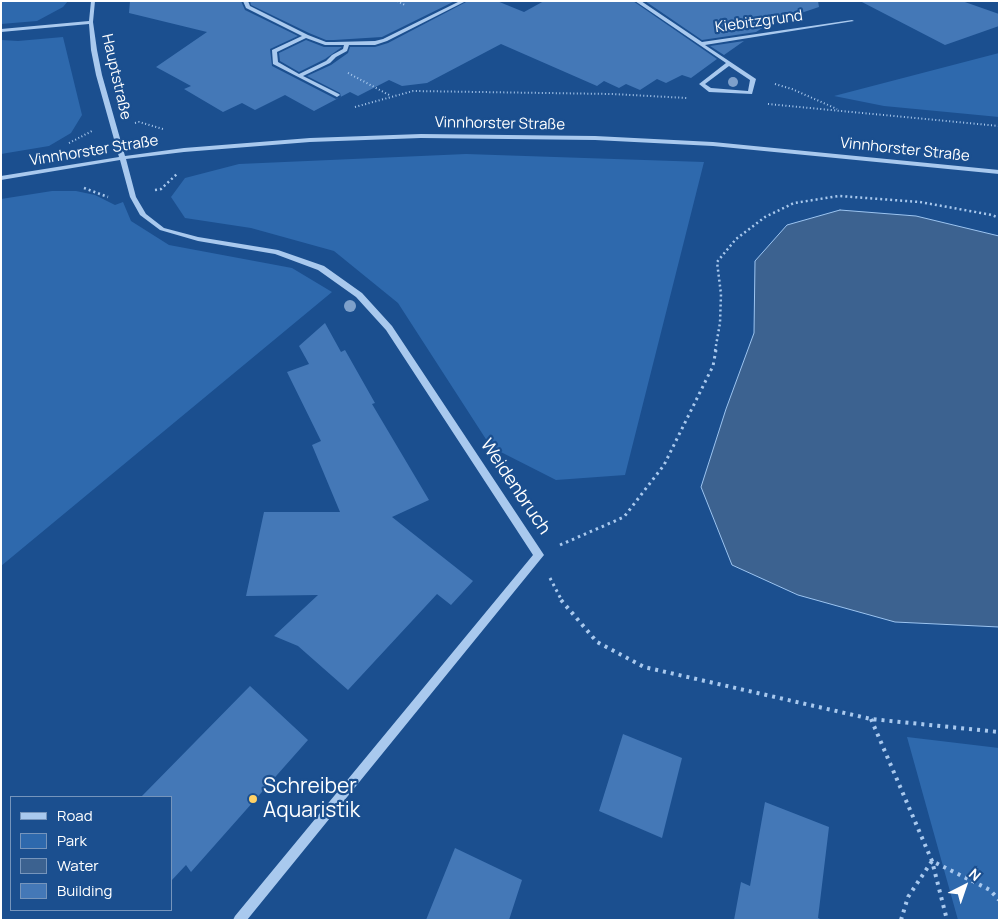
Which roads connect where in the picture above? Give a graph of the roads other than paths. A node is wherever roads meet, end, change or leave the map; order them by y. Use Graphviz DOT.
graph roads {
  1 [pos="93,1"];
  2 [pos="245,1"];
  3 [pos="464,1"];
  4 [pos="637,1"];
  5 [pos="852,21"];
  6 [pos="91,22"];
  7 [pos="1,31"];
  8 [pos="306,36"];
  9 [pos="347,44"];
  10 [pos="700,44"];
  11 [pos="728,64"];
  12 [pos="299,76"];
  13 [pos="753,79"];
  14 [pos="337,95"];
  15 [pos="121,158"];
  16 [pos="999,172"];
  17 [pos="1,178"];
  18 [pos="539,555"];
  19 [pos="239,920"];
  1 -- 6 [label="street, Hauptstraße"];
  2 -- 8 [label="street"];
  3 -- 9 [label="street"];
  4 -- 10 [label="street"];
  5 -- 10 [label="street, Kiebitzgrund"];
  6 -- 7 [label="street"];
  6 -- 15 [label="street, Hauptstraße"];
  8 -- 9 [label="street"];
  8 -- 12 [label="street"];
  9 -- 12 [label="street"];
  10 -- 11 [label="street"];
  11 -- 13 [label="street"];
  11 -- 13 [label="street"];
  12 -- 14 [label="street"];
  15 -- 16 [label="street, Vinnhorster Straße"];
  15 -- 17 [label="street, Vinnhorster Straße"];
  15 -- 18 [label="street, Weidenbruch"];
  18 -- 19 [label="street, Weidenbruch"];
}
